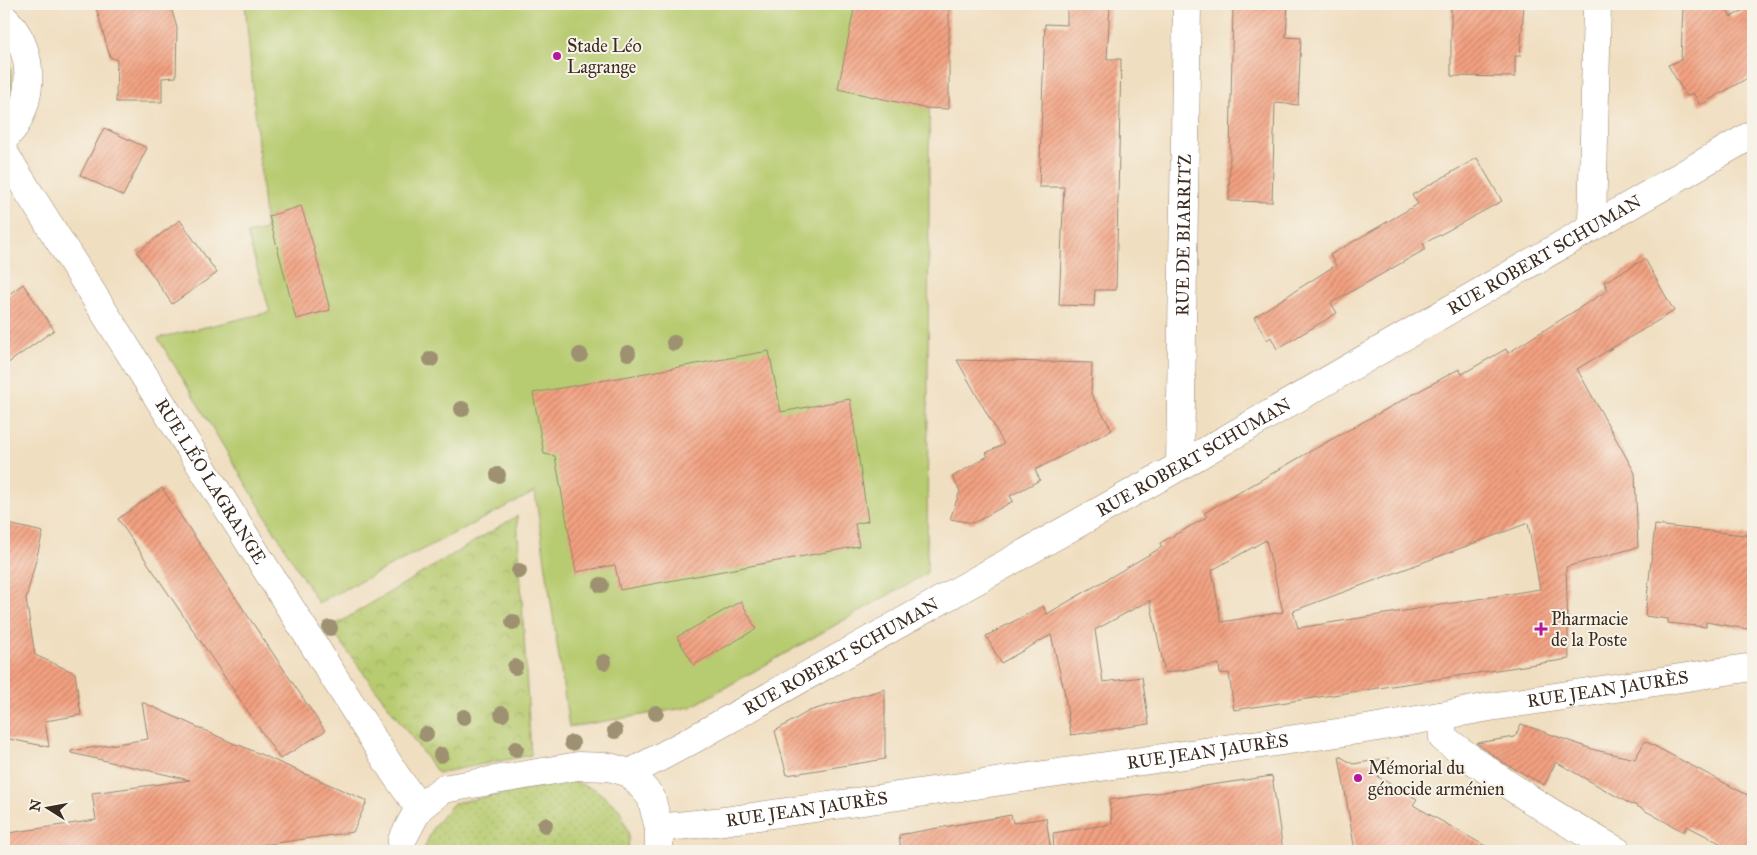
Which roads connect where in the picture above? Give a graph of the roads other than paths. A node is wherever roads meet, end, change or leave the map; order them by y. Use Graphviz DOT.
graph roads {
  1 [pos="1187,4"];
  2 [pos="1597,4"];
  3 [pos="4,18"];
  4 [pos="1753,134"];
  5 [pos="4,139"];
  6 [pos="4,153"];
  7 [pos="1592,226"];
  8 [pos="1180,466"];
  9 [pos="1753,667"];
  10 [pos="1441,716"];
  11 [pos="630,773"];
  12 [pos="419,808"];
  13 [pos="659,840"];
  14 [pos="400,851"];
  15 [pos="1617,851"];
  1 -- 8 [label="street, RUE DE BIARRITZ"];
  2 -- 7 [label="street"];
  3 -- 5 [label="street"];
  4 -- 7 [label="street, RUE ROBERT SCHUMAN"];
  6 -- 12 [label="street, RUE LÉO LAGRANGE"];
  7 -- 8 [label="street, RUE ROBERT SCHUMAN"];
  8 -- 11 [label="street, RUE ROBERT SCHUMAN"];
  9 -- 10 [label="street, RUE JEAN JAURÈS"];
  10 -- 13 [label="street, RUE JEAN JAURÈS"];
  10 -- 15 [label="street"];
  11 -- 12 [label="street"];
  11 -- 13 [label="street"];
  12 -- 14 [label="street"];
}
